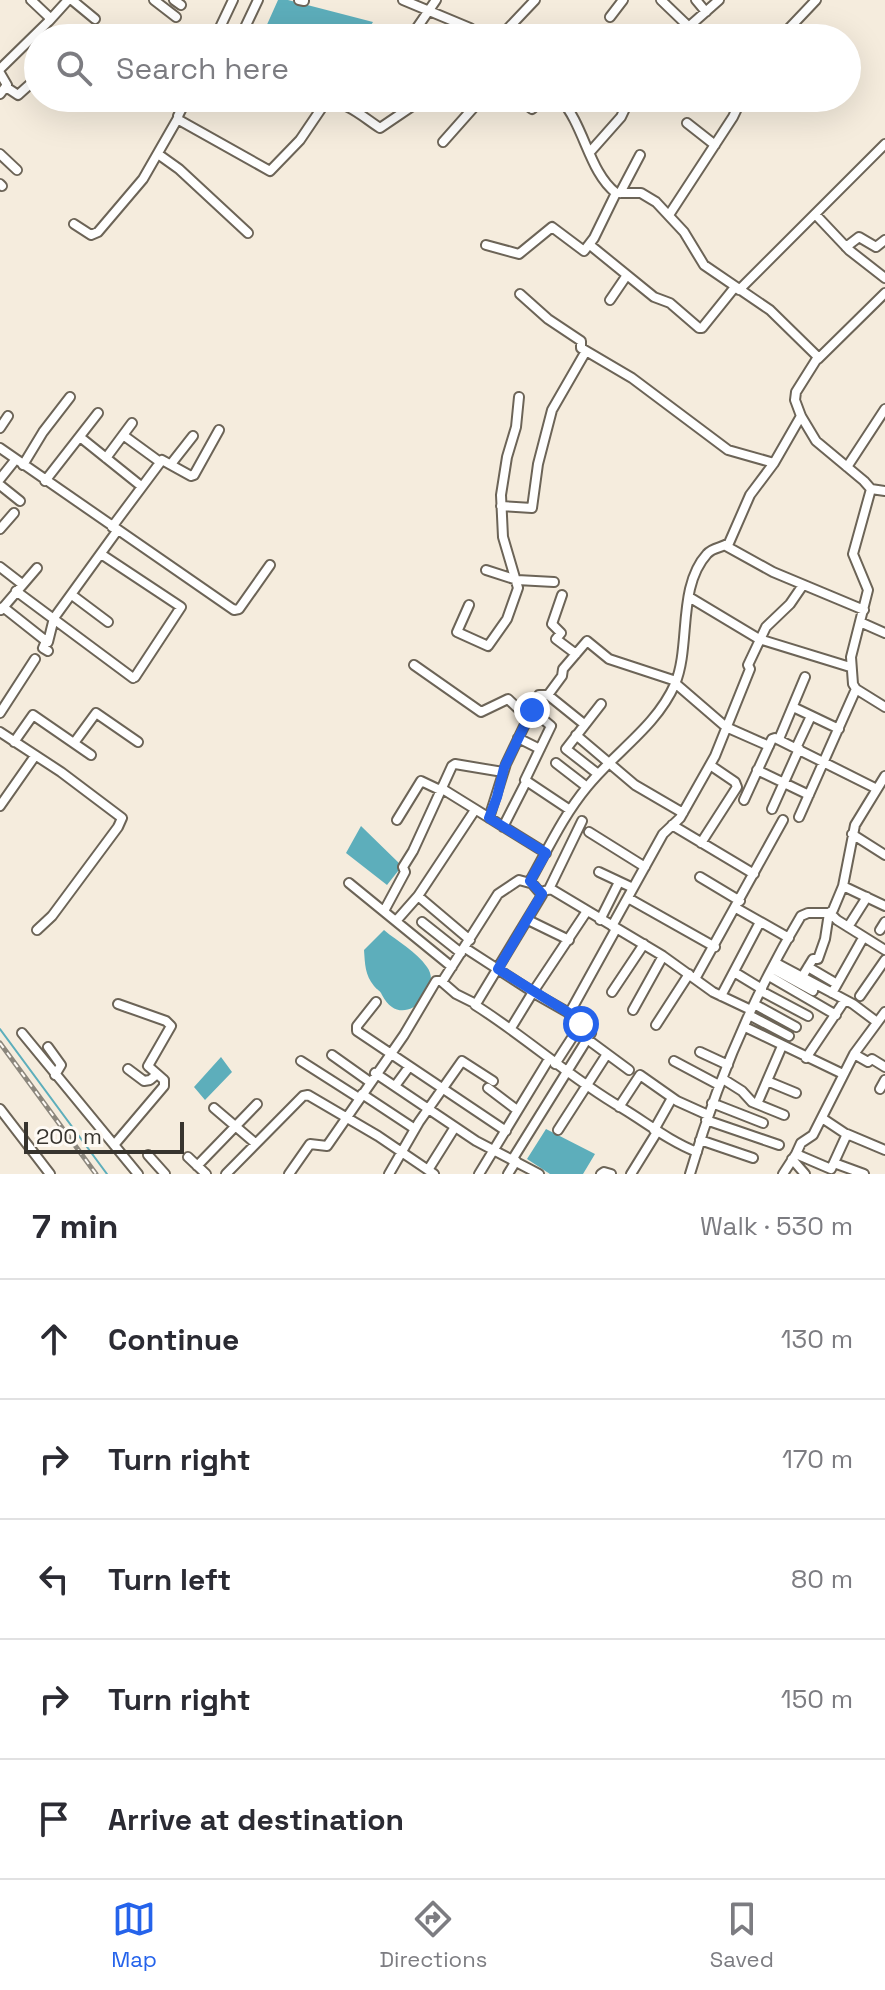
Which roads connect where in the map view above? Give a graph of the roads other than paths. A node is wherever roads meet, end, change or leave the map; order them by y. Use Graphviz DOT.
graph roads {
  1 [pos="31,0"];
  2 [pos="70,0"];
  3 [pos="154,0"];
  4 [pos="233,0"];
  5 [pos="258,0"];
  6 [pos="403,0"];
  7 [pos="436,0"];
  8 [pos="535,0"];
  9 [pos="623,0"];
  10 [pos="661,0"];
  11 [pos="696,0"];
  12 [pos="719,0"];
  13 [pos="816,0"];
  14 [pos="428,10"];
  15 [pos="706,12"];
  16 [pos="176,17"];
  17 [pos="610,17"];
  18 [pos="95,19"];
  19 [pos="49,21"];
  20 [pos="46,24"];
  21 [pos="222,24"];
  22 [pos="247,24"];
  23 [pos="419,24"];
  24 [pos="461,24"];
  25 [pos="512,24"];
  26 [pos="687,24"];
  27 [pos="693,24"];
  28 [pos="793,24"];
  29 [pos="24,47"];
  30 [pos="0,71"];
  31 [pos="3,90"];
  32 [pos="24,90"];
  33 [pos="181,112"];
  34 [pos="319,112"];
  35 [pos="356,112"];
  36 [pos="404,112"];
  37 [pos="470,112"];
  38 [pos="571,112"];
  39 [pos="623,112"];
  40 [pos="734,112"];
  41 [pos="178,118"];
  42 [pos="687,123"];
  43 [pos="443,142"];
  44 [pos="885,144"];
  45 [pos="715,145"];
  46 [pos="590,152"];
  47 [pos="0,154"];
  48 [pos="158,154"];
  49 [pos="640,155"];
  50 [pos="17,170"];
  51 [pos="618,193"];
  52 [pos="815,214"];
  53 [pos="669,215"];
  54 [pos="74,224"];
  55 [pos="248,233"];
  56 [pos="885,240"];
  57 [pos="486,245"];
  58 [pos="590,245"];
  59 [pos="846,247"];
  60 [pos="627,275"];
  61 [pos="885,278"];
  62 [pos="737,289"];
  63 [pos="885,293"];
  64 [pos="520,294"];
  65 [pos="610,300"];
  66 [pos="586,351"];
  67 [pos="818,359"];
  68 [pos="70,397"];
  69 [pos="519,397"];
  70 [pos="885,409"];
  71 [pos="98,413"];
  72 [pos="8,416"];
  73 [pos="801,416"];
  74 [pos="132,423"];
  75 [pos="0,428"];
  76 [pos="219,430"];
  77 [pos="123,435"];
  78 [pos="193,436"];
  79 [pos="80,437"];
  80 [pos="186,444"];
  81 [pos="0,448"];
  82 [pos="205,455"];
  83 [pos="106,458"];
  84 [pos="19,462"];
  85 [pos="160,462"];
  86 [pos="774,463"];
  87 [pos="171,464"];
  88 [pos="847,467"];
  89 [pos="0,479"];
  90 [pos="45,481"];
  91 [pos="0,485"];
  92 [pos="141,486"];
  93 [pos="871,489"];
  94 [pos="885,491"];
  95 [pos="20,501"];
  96 [pos="501,506"];
  97 [pos="14,513"];
  98 [pos="0,529"];
  99 [pos="114,529"];
  100 [pos="726,546"];
  101 [pos="101,554"];
  102 [pos="270,565"];
  103 [pos="0,567"];
  104 [pos="37,568"];
  105 [pos="486,570"];
  106 [pos="517,580"];
  107 [pos="554,582"];
  108 [pos="803,585"];
  109 [pos="0,589"];
  110 [pos="16,591"];
  111 [pos="72,595"];
  112 [pos="562,595"];
  113 [pos="689,597"];
  114 [pos="469,605"];
  115 [pos="2,608"];
  116 [pos="864,610"];
  117 [pos="54,618"];
  118 [pos="108,622"];
  119 [pos="860,622"];
  120 [pos="885,633"];
  121 [pos="759,639"];
  122 [pos="576,654"];
  123 [pos="35,659"];
  124 [pos="414,665"];
  125 [pos="850,667"];
  126 [pos="805,677"];
  127 [pos="675,682"];
  128 [pos="856,689"];
  129 [pos="548,695"];
  130 [pos="601,704"];
  131 [pos="793,707"];
  132 [pos="885,707"];
  133 [pos="0,713"];
  134 [pos="530,714"];
  135 [pos="811,716"];
  136 [pos="584,724"];
  137 [pos="726,727"];
  138 [pos="839,729"];
  139 [pos="0,732"];
  140 [pos="576,735"];
  141 [pos="518,738"];
  142 [pos="779,739"];
  143 [pos="14,742"];
  144 [pos="138,742"];
  145 [pos="74,743"];
  146 [pos="769,746"];
  147 [pos="797,748"];
  148 [pos="540,749"];
  149 [pos="91,755"];
  150 [pos="35,756"];
  151 [pos="824,761"];
  152 [pos="556,763"];
  153 [pos="609,764"];
  154 [pos="710,765"];
  155 [pos="757,770"];
  156 [pos="503,772"];
  157 [pos="598,774"];
  158 [pos="885,776"];
  159 [pos="526,782"];
  160 [pos="735,782"];
  161 [pos="783,783"];
  162 [pos="587,787"];
  163 [pos="441,789"];
  164 [pos="749,789"];
  165 [pos="877,789"];
  166 [pos="809,795"];
  167 [pos="744,800"];
  168 [pos="0,806"];
  169 [pos="772,809"];
  170 [pos="475,810"];
  171 [pos="570,810"];
  172 [pos="683,813"];
  173 [pos="799,817"];
  174 [pos="489,818"];
  175 [pos="397,820"];
  176 [pos="783,820"];
  177 [pos="582,821"];
  178 [pos="672,825"];
  179 [pos="503,827"];
  180 [pos="589,832"];
  181 [pos="852,834"];
  182 [pos="701,843"];
  183 [pos="546,853"];
  184 [pos="885,855"];
  185 [pos="645,867"];
  186 [pos="599,872"];
  187 [pos="754,874"];
  188 [pos="700,877"];
  189 [pos="619,882"];
  190 [pos="349,883"];
  191 [pos="530,883"];
  192 [pos="843,886"];
  193 [pos="633,888"];
  194 [pos="545,890"];
  195 [pos="418,896"];
  196 [pos="867,897"];
  197 [pos="628,898"];
  198 [pos="738,904"];
  199 [pos="885,906"];
  200 [pos="432,908"];
  201 [pos="384,911"];
  202 [pos="587,911"];
  203 [pos="830,913"];
  204 [pos="528,920"];
  205 [pos="600,920"];
  206 [pos="396,921"];
  207 [pos="422,922"];
  208 [pos="760,922"];
  209 [pos="848,927"];
  210 [pos="614,928"];
  211 [pos="37,930"];
  212 [pos="414,934"];
  213 [pos="789,938"];
  214 [pos="863,938"];
  215 [pos="569,940"];
  216 [pos="644,944"];
  217 [pos="465,947"];
  218 [pos="715,947"];
  219 [pos="885,950"];
  220 [pos="663,956"];
  221 [pos="885,960"];
  222 [pos="452,967"];
  223 [pos="808,967"];
  224 [pos="498,969"];
  225 [pos="773,969"];
  226 [pos="734,972"];
  227 [pos="692,977"];
  228 [pos="802,977"];
  229 [pos="442,982"];
  230 [pos="834,989"];
  231 [pos="762,990"];
  232 [pos="813,991"];
  233 [pos="533,992"];
  234 [pos="612,992"];
  235 [pos="721,996"];
  236 [pos="860,996"];
  237 [pos="845,1000"];
  238 [pos="376,1002"];
  239 [pos="118,1004"];
  240 [pos="475,1005"];
  241 [pos="633,1010"];
  242 [pos="752,1010"];
  243 [pos="885,1012"];
  244 [pos="569,1013"];
  245 [pos="836,1015"];
  246 [pos="808,1016"];
  247 [pos="877,1022"];
  248 [pos="581,1024"];
  249 [pos="656,1025"];
  250 [pos="745,1027"];
  251 [pos="796,1027"];
  252 [pos="511,1028"];
  253 [pos="22,1033"];
  254 [pos="789,1036"];
  255 [pos="587,1039"];
  256 [pos="782,1046"];
  257 [pos="48,1047"];
  258 [pos="700,1052"];
  259 [pos="390,1053"];
  260 [pos="607,1054"];
  261 [pos="854,1054"];
  262 [pos="332,1055"];
  263 [pos="806,1058"];
  264 [pos="301,1061"];
  265 [pos="674,1061"];
  266 [pos="552,1062"];
  267 [pos="728,1065"];
  268 [pos="409,1067"];
  269 [pos="885,1067"];
  270 [pos="128,1069"];
  271 [pos="629,1070"];
  272 [pos="567,1071"];
  273 [pos="375,1073"];
  274 [pos="843,1074"];
  275 [pos="55,1075"];
  276 [pos="156,1075"];
  277 [pos="885,1080"];
  278 [pos="767,1081"];
  279 [pos="370,1082"];
  280 [pos="721,1082"];
  281 [pos="395,1086"];
  282 [pos="587,1087"];
  283 [pos="442,1089"];
  284 [pos="880,1089"];
  285 [pos="796,1093"];
  286 [pos="360,1096"];
  287 [pos="672,1098"];
  288 [pos="712,1103"];
  289 [pos="257,1104"];
  290 [pos="757,1104"];
  291 [pos="619,1107"];
  292 [pos="214,1108"];
  293 [pos="427,1109"];
  294 [pos="517,1110"];
  295 [pos="1,1113"];
  296 [pos="784,1115"];
  297 [pos="346,1117"];
  298 [pos="707,1118"];
  299 [pos="822,1118"];
  300 [pos="763,1123"];
  301 [pos="234,1127"];
  302 [pos="455,1127"];
  303 [pos="415,1129"];
  304 [pos="558,1130"];
  305 [pos="506,1131"];
  306 [pos="656,1131"];
  307 [pos="846,1134"];
  308 [pos="700,1140"];
  309 [pos="255,1143"];
  310 [pos="114,1145"];
  311 [pos="779,1145"];
  312 [pos="493,1150"];
  313 [pos="885,1150"];
  314 [pos="402,1152"];
  315 [pos="697,1152"];
  316 [pos="148,1155"];
  317 [pos="794,1156"];
  318 [pos="188,1157"];
  319 [pos="753,1158"];
  320 [pos="514,1161"];
  321 [pos="197,1166"];
  322 [pos="832,1169"];
  323 [pos="431,1172"];
  324 [pos="50,1174"];
  325 [pos="138,1174"];
  326 [pos="165,1174"];
  327 [pos="206,1174"];
  328 [pos="226,1174"];
  329 [pos="289,1174"];
  330 [pos="389,1174"];
  331 [pos="479,1174"];
  332 [pos="508,1174"];
  333 [pos="539,1174"];
  334 [pos="601,1174"];
  335 [pos="611,1174"];
  336 [pos="631,1174"];
  337 [pos="692,1174"];
  338 [pos="783,1174"];
  339 [pos="805,1174"];
  340 [pos="864,1174"];
  1 -- 19 [label="street"];
  2 -- 18 [label="street"];
  2 -- 19 [label="street"];
  3 -- 16 [label="street"];
  4 -- 21 [label="street"];
  5 -- 22 [label="street"];
  6 -- 14 [label="street"];
  7 -- 14 [label="street"];
  8 -- 25 [label="street"];
  9 -- 17 [label="street"];
  10 -- 26 [label="street"];
  11 -- 15 [label="street"];
  12 -- 15 [label="street"];
  13 -- 28 [label="street"];
  14 -- 23 [label="street"];
  14 -- 24 [label="street"];
  15 -- 27 [label="street"];
  19 -- 20 [label="street"];
  29 -- 30 [label="street"];
  30 -- 31 [label="street"];
  31 -- 32 [label="street"];
  33 -- 41 [label="street"];
  34 -- 41 [label="street"];
  35 -- 36 [label="street"];
  37 -- 43 [label="street"];
  38 -- 46 [label="street"];
  39 -- 46 [label="street"];
  40 -- 45 [label="street"];
  41 -- 48 [label="street"];
  42 -- 45 [label="street"];
  44 -- 52 [label="street"];
  45 -- 53 [label="street"];
  46 -- 51 [label="street"];
  47 -- 50 [label="street"];
  48 -- 54 [label="street"];
  48 -- 55 [label="street"];
  49 -- 51 [label="street"];
  51 -- 53 [label="street"];
  51 -- 58 [label="street"];
  52 -- 59 [label="street"];
  52 -- 62 [label="street"];
  53 -- 62 [label="street"];
  56 -- 59 [label="street"];
  57 -- 58 [label="street"];
  58 -- 60 [label="street"];
  59 -- 61 [label="street"];
  60 -- 62 [label="street"];
  60 -- 65 [label="street"];
  62 -- 67 [label="street"];
  63 -- 67 [label="street"];
  64 -- 66 [label="street"];
  66 -- 86 [label="street"];
  66 -- 96 [label="street"];
  67 -- 73 [label="street"];
  68 -- 84 [label="street"];
  69 -- 96 [label="street"];
  70 -- 88 [label="street"];
  71 -- 79 [label="street"];
  72 -- 75 [label="street"];
  73 -- 86 [label="street"];
  73 -- 88 [label="street"];
  74 -- 77 [label="street"];
  76 -- 82 [label="street"];
  77 -- 83 [label="street"];
  77 -- 85 [label="street"];
  78 -- 80 [label="street"];
  79 -- 83 [label="street"];
  79 -- 90 [label="street"];
  80 -- 82 [label="street"];
  80 -- 87 [label="street"];
  81 -- 84 [label="street"];
  82 -- 87 [label="street"];
  83 -- 92 [label="street"];
  84 -- 89 [label="street"];
  84 -- 90 [label="street"];
  85 -- 87 [label="street"];
  85 -- 92 [label="street"];
  86 -- 100 [label="street"];
  88 -- 93 [label="street"];
  90 -- 99 [label="street"];
  91 -- 95 [label="street"];
  92 -- 99 [label="street"];
  93 -- 94 [label="street"];
  93 -- 116 [label="street"];
  96 -- 106 [label="street"];
  97 -- 98 [label="street"];
  99 -- 101 [label="street"];
  99 -- 102 [label="street"];
  100 -- 108 [label="street"];
  100 -- 113 [label="street"];
  101 -- 111 [label="street"];
  101 -- 117 [label="street"];
  103 -- 110 [label="street"];
  104 -- 110 [label="street"];
  105 -- 106 [label="street"];
  106 -- 107 [label="street"];
  106 -- 114 [label="street"];
  108 -- 116 [label="street"];
  108 -- 121 [label="street"];
  109 -- 110 [label="street"];
  110 -- 115 [label="street"];
  110 -- 117 [label="street"];
  111 -- 117 [label="street"];
  111 -- 118 [label="street"];
  112 -- 122 [label="street"];
  113 -- 121 [label="street"];
  113 -- 127 [label="street"];
  115 -- 117 [label="street"];
  116 -- 119 [label="street"];
  119 -- 120 [label="street"];
  119 -- 125 [label="street"];
  121 -- 125 [label="street"];
  121 -- 137 [label="street"];
  122 -- 127 [label="street"];
  122 -- 129 [label="street"];
  123 -- 133 [label="street"];
  124 -- 134 [label="street"];
  125 -- 128 [label="street"];
  126 -- 131 [label="street"];
  127 -- 137 [label="street"];
  127 -- 153 [label="street"];
  128 -- 132 [label="street"];
  128 -- 138 [label="street"];
  129 -- 134 [label="street"];
  129 -- 136 [label="street"];
  130 -- 136 [label="street"];
  131 -- 135 [label="street"];
  131 -- 142 [label="street"];
  134 -- 141 [label="street"];
  134 -- 148 [label="street"];
  135 -- 138 [label="street"];
  135 -- 147 [label="street"];
  136 -- 140 [label="street"];
  137 -- 146 [label="street"];
  137 -- 154 [label="street"];
  138 -- 151 [label="street"];
  139 -- 143 [label="street"];
  140 -- 153 [label="street"];
  140 -- 157 [label="street"];
  141 -- 148 [label="street"];
  141 -- 156 [label="street"];
  142 -- 146 [label="street"];
  142 -- 147 [label="street"];
  143 -- 145 [label="street"];
  143 -- 150 [label="street"];
  144 -- 145 [label="street"];
  145 -- 149 [label="street"];
  146 -- 155 [label="street"];
  147 -- 151 [label="street"];
  147 -- 161 [label="street"];
  148 -- 159 [label="street"];
  150 -- 168 [label="street"];
  150 -- 211 [label="street"];
  151 -- 165 [label="street"];
  151 -- 166 [label="street"];
  152 -- 162 [label="street"];
  153 -- 157 [label="street"];
  153 -- 172 [label="street"];
  154 -- 160 [label="street"];
  154 -- 172 [label="street"];
  155 -- 161 [label="street"];
  155 -- 164 [label="street"];
  156 -- 163 [label="street"];
  156 -- 174 [label="street"];
  157 -- 162 [label="street"];
  158 -- 165 [label="street"];
  159 -- 171 [label="street"];
  159 -- 179 [label="street"];
  160 -- 164 [label="street"];
  160 -- 182 [label="street"];
  161 -- 166 [label="street"];
  161 -- 169 [label="street"];
  162 -- 171 [label="street"];
  163 -- 170 [label="street"];
  163 -- 175 [label="street"];
  163 -- 201 [label="street"];
  164 -- 167 [label="street"];
  165 -- 181 [label="street"];
  166 -- 173 [label="street"];
  170 -- 174 [label="street"];
  170 -- 195 [label="street"];
  171 -- 183 [label="street"];
  172 -- 178 [label="street"];
  174 -- 179 [label="street"];
  176 -- 187 [label="street"];
  177 -- 194 [label="street"];
  178 -- 182 [label="street"];
  178 -- 185 [label="street"];
  179 -- 183 [label="street"];
  180 -- 185 [label="street"];
  181 -- 184 [label="street"];
  181 -- 192 [label="street"];
  182 -- 187 [label="street"];
  183 -- 191 [label="street"];
  185 -- 193 [label="street"];
  186 -- 189 [label="street"];
  187 -- 198 [label="street"];
  188 -- 198 [label="street"];
  189 -- 193 [label="street"];
  189 -- 205 [label="street"];
  190 -- 201 [label="street"];
  191 -- 194 [label="street"];
  191 -- 217 [label="street"];
  192 -- 196 [label="street"];
  192 -- 203 [label="street"];
  193 -- 197 [label="street"];
  194 -- 202 [label="street"];
  194 -- 204 [label="street"];
  195 -- 200 [label="street"];
  195 -- 206 [label="street"];
  196 -- 199 [label="street"];
  196 -- 209 [label="street"];
  197 -- 210 [label="street"];
  197 -- 218 [label="street"];
  198 -- 208 [label="street"];
  198 -- 218 [label="street"];
  200 -- 207 [label="street"];
  200 -- 217 [label="street"];
  201 -- 206 [label="street"];
  202 -- 205 [label="street"];
  202 -- 215 [label="street"];
  203 -- 209 [label="street"];
  203 -- 213 [label="street"];
  203 -- 223 [label="street"];
  204 -- 215 [label="street"];
  204 -- 224 [label="street"];
  205 -- 210 [label="street"];
  206 -- 212 [label="street"];
  207 -- 212 [label="street"];
  207 -- 217 [label="street"];
  208 -- 213 [label="street"];
  208 -- 226 [label="street"];
  209 -- 214 [label="street"];
  210 -- 216 [label="street"];
  210 -- 244 [label="street"];
  212 -- 222 [label="street"];
  213 -- 225 [label="street"];
  214 -- 219 [label="street"];
  214 -- 230 [label="street"];
  215 -- 233 [label="street"];
  216 -- 220 [label="street"];
  216 -- 234 [label="street"];
  217 -- 222 [label="street"];
  217 -- 224 [label="street"];
  218 -- 227 [label="street"];
  220 -- 227 [label="street"];
  220 -- 241 [label="street"];
  221 -- 236 [label="street"];
  222 -- 229 [label="street"];
  223 -- 228 [label="street"];
  223 -- 230 [label="street"];
  224 -- 233 [label="street"];
  224 -- 240 [label="street"];
  225 -- 228 [label="street"];
  225 -- 231 [label="street"];
  225 -- 232 [label="street"];
  225 -- 245 [label="street"];
  226 -- 231 [label="street"];
  226 -- 235 [label="street"];
  227 -- 235 [label="street"];
  227 -- 249 [label="street"];
  228 -- 230 [label="street"];
  229 -- 240 [label="street"];
  229 -- 259 [label="street"];
  230 -- 237 [label="street"];
  231 -- 242 [label="street"];
  231 -- 246 [label="street"];
  233 -- 244 [label="street"];
  233 -- 252 [label="street"];
  235 -- 242 [label="street"];
  237 -- 245 [label="street"];
  237 -- 247 [label="street"];
  238 -- 259 [label="street"];
  239 -- 276 [label="street"];
  240 -- 252 [label="street"];
  242 -- 250 [label="street"];
  242 -- 251 [label="street"];
  242 -- 254 [label="street"];
  243 -- 247 [label="street"];
  244 -- 248 [label="street"];
  245 -- 263 [label="street"];
  247 -- 261 [label="street"];
  248 -- 255 [label="street"];
  248 -- 266 [label="street"];
  250 -- 256 [label="street"];
  250 -- 267 [label="street"];
  252 -- 266 [label="street"];
  253 -- 275 [label="street"];
  255 -- 260 [label="street"];
  255 -- 272 [label="street"];
  256 -- 263 [label="street"];
  256 -- 278 [label="street"];
  257 -- 275 [label="street"];
  258 -- 267 [label="street"];
  259 -- 268 [label="street"];
  259 -- 273 [label="street"];
  260 -- 271 [label="street"];
  260 -- 282 [label="street"];
  261 -- 269 [label="street"];
  261 -- 274 [label="street"];
  262 -- 279 [label="street"];
  263 -- 274 [label="street"];
  264 -- 286 [label="street"];
  265 -- 280 [label="street"];
  266 -- 272 [label="street"];
  266 -- 294 [label="street"];
  267 -- 280 [label="street"];
  268 -- 281 [label="street"];
  268 -- 283 [label="street"];
  270 -- 276 [label="street"];
  272 -- 282 [label="street"];
  272 -- 320 [label="street"];
  273 -- 279 [label="street"];
  273 -- 281 [label="street"];
  274 -- 299 [label="street"];
  275 -- 310 [label="street"];
  276 -- 310 [label="street"];
  277 -- 284 [label="street"];
  278 -- 285 [label="street"];
  278 -- 290 [label="street"];
  279 -- 286 [label="street"];
  280 -- 288 [label="street"];
  280 -- 290 [label="street"];
  281 -- 293 [label="street"];
  282 -- 291 [label="street"];
  282 -- 304 [label="street"];
  283 -- 293 [label="street"];
  283 -- 294 [label="street"];
  283 -- 305 [label="street"];
  286 -- 297 [label="street"];
  286 -- 303 [label="street"];
  287 -- 291 [label="street"];
  287 -- 298 [label="street"];
  287 -- 306 [label="street"];
  288 -- 298 [label="street"];
  288 -- 300 [label="street"];
  289 -- 301 [label="street"];
  290 -- 296 [label="street"];
  291 -- 306 [label="street"];
  292 -- 301 [label="street"];
  293 -- 302 [label="street"];
  293 -- 303 [label="street"];
  294 -- 305 [label="street"];
  295 -- 324 [label="street"];
  297 -- 309 [label="street"];
  297 -- 314 [label="street"];
  297 -- 329 [label="street"];
  298 -- 308 [label="street"];
  298 -- 311 [label="street"];
  299 -- 307 [label="street"];
  299 -- 317 [label="street"];
  301 -- 309 [label="street"];
  301 -- 321 [label="street"];
  302 -- 312 [label="street"];
  302 -- 323 [label="street"];
  303 -- 314 [label="street"];
  305 -- 312 [label="street"];
  306 -- 315 [label="street"];
  306 -- 336 [label="street"];
  307 -- 313 [label="street"];
  307 -- 322 [label="street"];
  308 -- 315 [label="street"];
  308 -- 319 [label="street"];
  309 -- 328 [label="street"];
  310 -- 325 [label="street"];
  312 -- 320 [label="street"];
  312 -- 331 [label="street"];
  314 -- 323 [label="street"];
  314 -- 330 [label="street"];
  315 -- 337 [label="street"];
  316 -- 326 [label="street"];
  317 -- 322 [label="street"];
  317 -- 338 [label="street"];
  317 -- 339 [label="street"];
  318 -- 321 [label="street"];
  320 -- 332 [label="street"];
  320 -- 333 [label="street"];
  321 -- 327 [label="street"];
  322 -- 340 [label="street"];
  334 -- 335 [label="street"];
}
